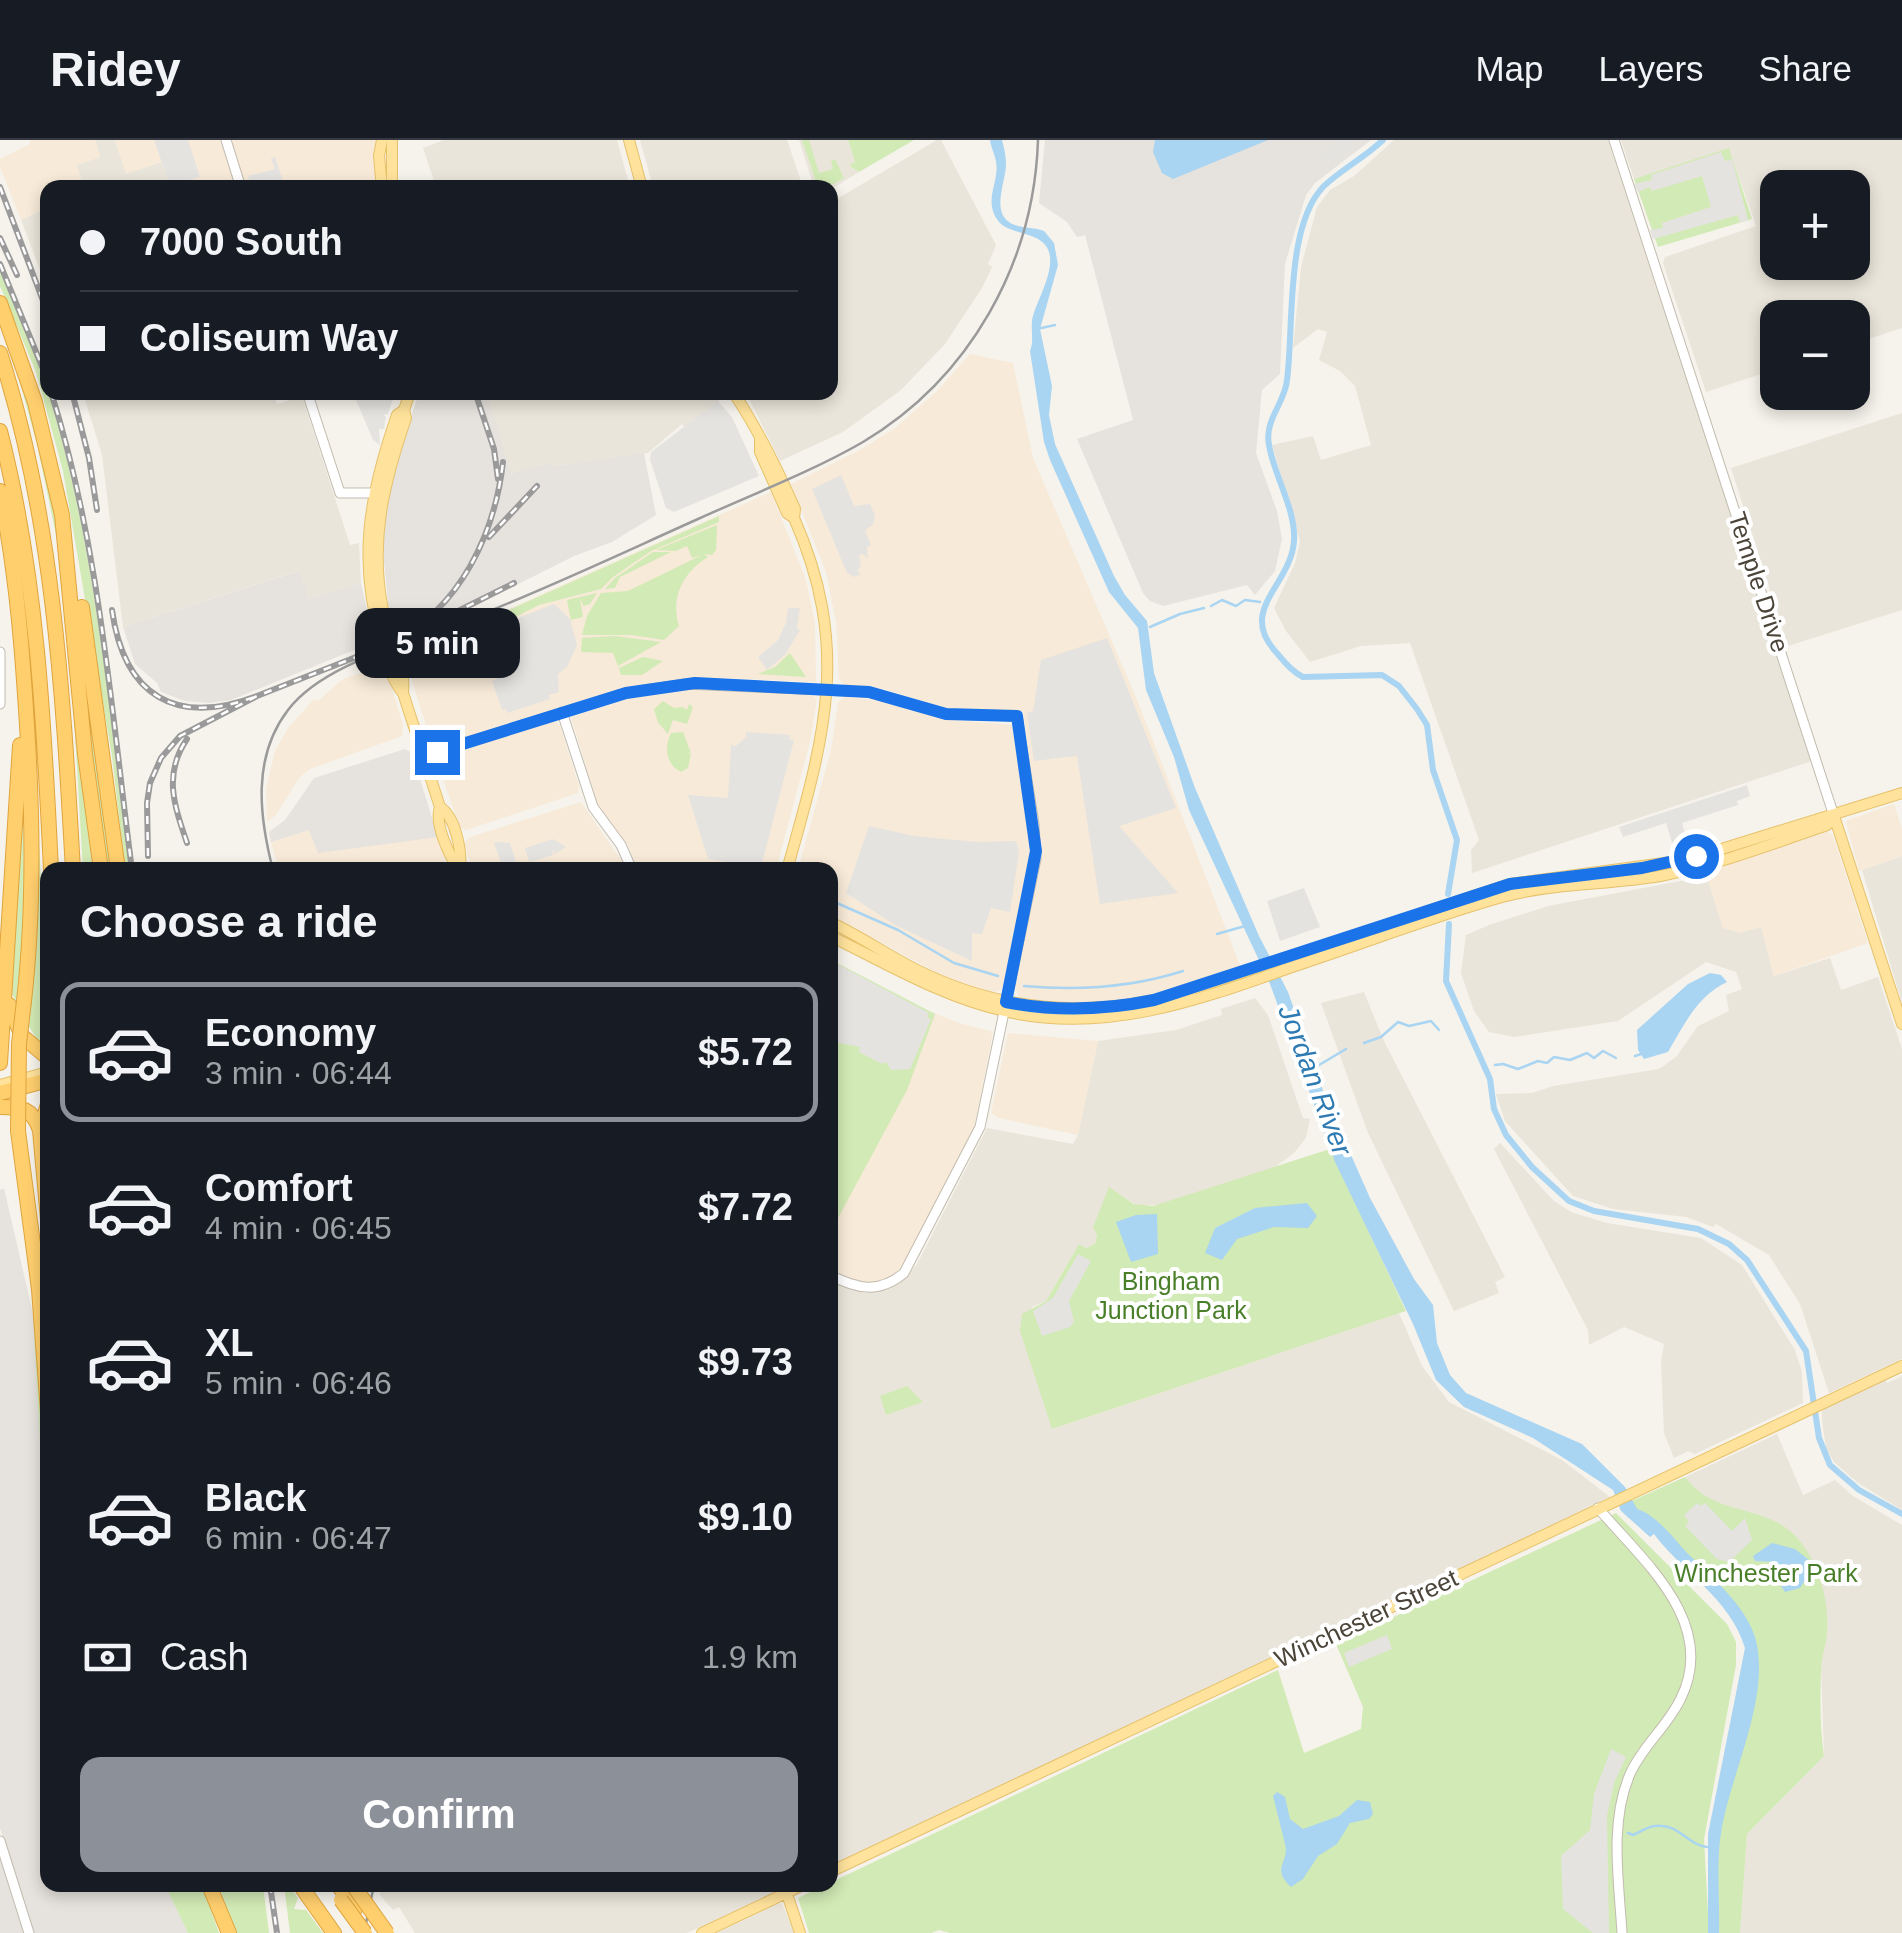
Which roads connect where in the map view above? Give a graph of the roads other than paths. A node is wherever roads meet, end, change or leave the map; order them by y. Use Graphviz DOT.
graph roads {
  1 [pos="226,140"];
  2 [pos="382,140"];
  3 [pos="392,140"];
  4 [pos="629,140"];
  5 [pos="1614,140"];
  6 [pos="238,180"];
  7 [pos="382,180"];
  8 [pos="392,180"];
  9 [pos="640,180"];
  10 [pos="0,303"];
  11 [pos="0,352"];
  12 [pos="311,400"];
  13 [pos="407,400"];
  14 [pos="738,400"];
  15 [pos="0,431"];
  16 [pos="47,446"];
  17 [pos="0,491"];
  18 [pos="378,493"];
  19 [pos="22,640"];
  20 [pos="0,652"];
  21 [pos="828,690"];
  22 [pos="0,704"];
  23 [pos="562,712"];
  24 [pos="423,756"];
  25 [pos="1902,794"];
  26 [pos="1834,816"];
  27 [pos="52,862"];
  28 [pos="72,862"];
  29 [pos="99,862"];
  30 [pos="117,862"];
  31 [pos="461,862"];
  32 [pos="628,862"];
  33 [pos="789,862"];
  34 [pos="838,926"];
  35 [pos="838,940"];
  36 [pos="6,979"];
  37 [pos="1006,1006"];
  38 [pos="1902,1024"];
  39 [pos="40,1052"];
  40 [pos="0,1064"];
  41 [pos="40,1079"];
  42 [pos="40,1080"];
  43 [pos="0,1085"];
  44 [pos="0,1100"];
  45 [pos="40,1130"];
  46 [pos="838,1278"];
  47 [pos="40,1303"];
  48 [pos="1902,1366"];
  49 [pos="1598,1508"];
  50 [pos="0,1841"];
  51 [pos="838,1868"];
  52 [pos="212,1892"];
  53 [pos="305,1892"];
  54 [pos="338,1892"];
  55 [pos="356,1892"];
  56 [pos="779,1892"];
  57 [pos="786,1892"];
  58 [pos="331,1929"];
  59 [pos="372,1930"];
  60 [pos="29,1933"];
  61 [pos="227,1933"];
  62 [pos="702,1933"];
  63 [pos="800,1933"];
  64 [pos="1622,1933"];
  1 -- 6 [label="street"];
  2 -- 7 [label="main road"];
  3 -- 8 [label="main road"];
  4 -- 9 [label="main road"];
  5 -- 26 [label="street, Temple Drive"];
  10 -- 16 [label="highway"];
  11 -- 28 [label="highway"];
  12 -- 18 [label="street"];
  13 -- 18 [label="main road"];
  14 -- 21 [label="main road"];
  15 -- 27 [label="highway"];
  16 -- 29 [label="highway"];
  16 -- 30 [label="highway"];
  17 -- 19 [label="highway"];
  18 -- 24 [label="main road"];
  19 -- 36 [label="highway"];
  19 -- 47 [label="highway, bridge"];
  20 -- 22 [label="street"];
  21 -- 23 [label="street"];
  21 -- 33 [label="main road"];
  21 -- 37 [label="street"];
  23 -- 24 [label="street"];
  23 -- 32 [label="street"];
  24 -- 31 [label="main road"];
  25 -- 26 [label="main road"];
  26 -- 37 [label="main road"];
  26 -- 38 [label="main road, Temple Drive"];
  34 -- 37 [label="main road"];
  35 -- 37 [label="main road"];
  36 -- 39 [label="highway"];
  36 -- 40 [label="highway"];
  37 -- 46 [label="street"];
  41 -- 43 [label="main road"];
  42 -- 44 [label="highway"];
  44 -- 45 [label="highway"];
  48 -- 49 [label="main road, Winchester Street"];
  49 -- 51 [label="main road, Winchester Street"];
  49 -- 64 [label="street"];
  50 -- 60 [label="street"];
  52 -- 61 [label="highway"];
  53 -- 58 [label="highway"];
  54 -- 59 [label="highway, bridge"];
  55 -- 59 [label="highway, bridge"];
  56 -- 62 [label="main road"];
  57 -- 63 [label="main road"];
}
